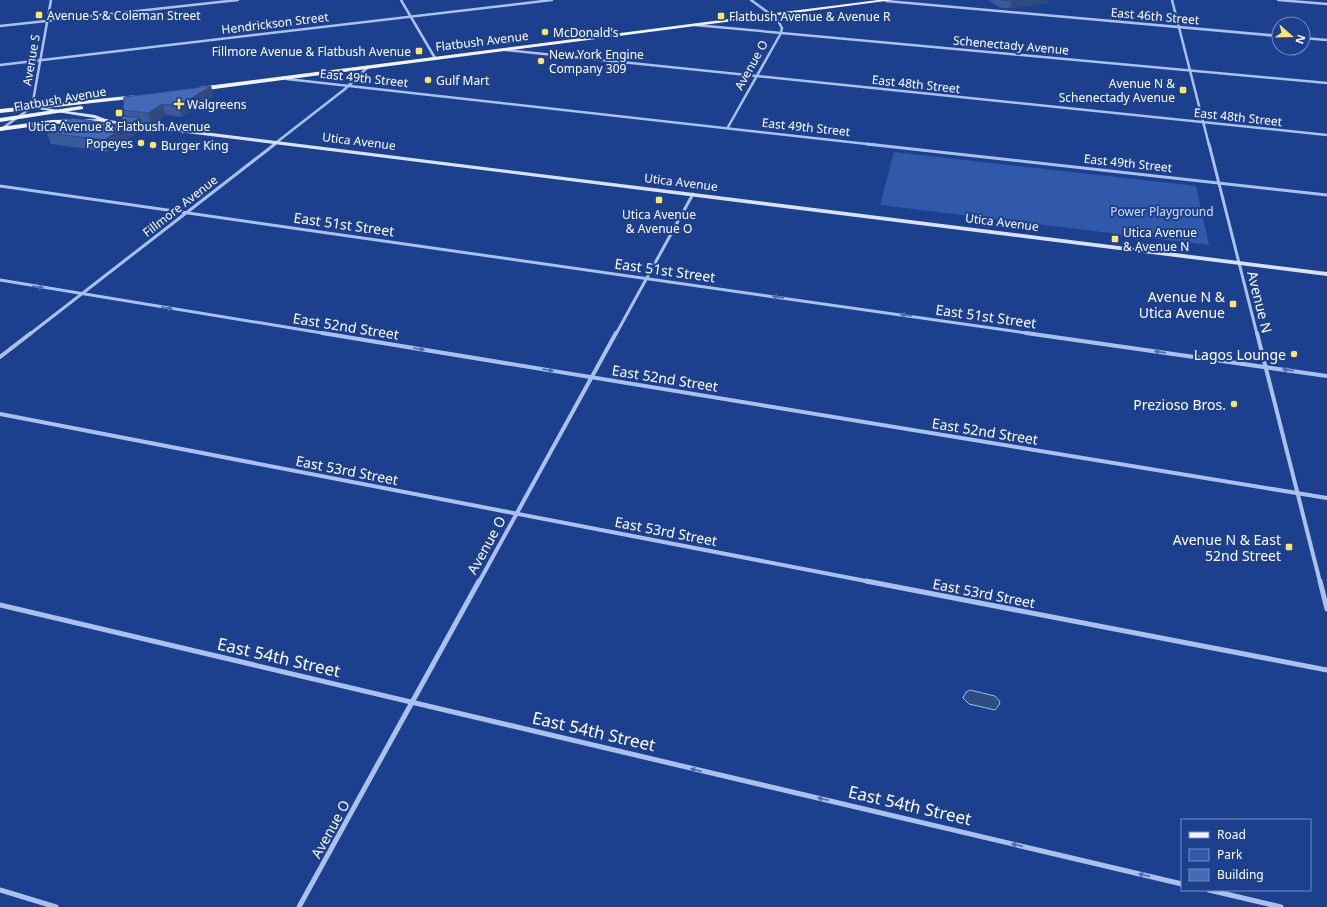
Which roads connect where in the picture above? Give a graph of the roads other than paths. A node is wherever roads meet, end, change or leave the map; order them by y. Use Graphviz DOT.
graph roads {
  1 [pos="51,0"];
  2 [pos="238,0"];
  3 [pos="401,0"];
  4 [pos="552,0"];
  5 [pos="751,0"];
  6 [pos="886,0"];
  7 [pos="890,0"];
  8 [pos="1172,0"];
  9 [pos="1278,0"];
  10 [pos="1327,4"];
  11 [pos="771,15"];
  12 [pos="411,16"];
  13 [pos="47,21"];
  14 [pos="694,25"];
  15 [pos="0,26"];
  16 [pos="1179,27"];
  17 [pos="781,33"];
  18 [pos="1271,35"];
  19 [pos="1311,39"];
  20 [pos="1327,40"];
  21 [pos="502,49"];
  22 [pos="436,58"];
  23 [pos="40,60"];
  24 [pos="0,65"];
  25 [pos="368,67"];
  26 [pos="1190,70"];
  27 [pos="756,77"];
  28 [pos="282,78"];
  29 [pos="1327,83"];
  30 [pos="349,86"];
  31 [pos="192,90"];
  32 [pos="146,96"];
  33 [pos="124,99"];
  34 [pos="32,107"];
  35 [pos="0,111"];
  36 [pos="59,112"];
  37 [pos="17,118"];
  38 [pos="0,120"];
  39 [pos="107,120"];
  40 [pos="1203,122"];
  41 [pos="728,128"];
  42 [pos="0,129"];
  43 [pos="1327,135"];
  44 [pos="277,142"];
  45 [pos="1219,183"];
  46 [pos="0,186"];
  47 [pos="693,194"];
  48 [pos="1327,195"];
  49 [pos="186,212"];
  50 [pos="1239,262"];
  51 [pos="1327,274"];
  52 [pos="646,278"];
  53 [pos="0,280"];
  54 [pos="81,294"];
  55 [pos="0,357"];
  56 [pos="1266,367"];
  57 [pos="1327,376"];
  58 [pos="592,377"];
  59 [pos="0,414"];
  60 [pos="1298,493"];
  61 [pos="1327,498"];
  62 [pos="516,514"];
  63 [pos="0,605"];
  64 [pos="1327,609"];
  65 [pos="1327,670"];
  66 [pos="412,703"];
  67 [pos="1181,884"];
  68 [pos="0,890"];
  69 [pos="1213,891"];
  70 [pos="56,907"];
  71 [pos="299,907"];
  72 [pos="1281,907"];
  1 -- 13 [label="street, Avenue S"];
  2 -- 13 [label="street"];
  3 -- 12 [label="street"];
  4 -- 12 [label="street, Hendrickson Street"];
  5 -- 11 [label="street, Avenue O"];
  6 -- 7 [label="main road, Flatbush Avenue"];
  6 -- 11 [label="main road, Flatbush Avenue"];
  6 -- 16 [label="street, East 46th Street"];
  8 -- 16 [label="street, Avenue N"];
  9 -- 10 [label="street"];
  11 -- 14 [label="main road, Flatbush Avenue"];
  11 -- 17 [label="street, Avenue O"];
  12 -- 22 [label="street"];
  12 -- 23 [label="street, Hendrickson Street"];
  13 -- 15 [label="street"];
  13 -- 23 [label="street, Avenue S"];
  14 -- 17 [label="street, Schenectady Avenue"];
  14 -- 21 [label="main road, Flatbush Avenue"];
  16 -- 18 [label="street, East 46th Street"];
  16 -- 26 [label="street, Avenue N"];
  17 -- 26 [label="street, Schenectady Avenue"];
  17 -- 27 [label="street, Avenue O"];
  19 -- 20 [label="street"];
  21 -- 22 [label="main road, Flatbush Avenue"];
  21 -- 27 [label="street, East 48th Street"];
  22 -- 25 [label="main road, Flatbush Avenue"];
  23 -- 24 [label="street, Hendrickson Street"];
  23 -- 34 [label="street, Avenue S"];
  25 -- 28 [label="main road, Flatbush Avenue"];
  25 -- 30 [label="street, Fillmore Avenue"];
  26 -- 29 [label="street, Schenectady Avenue"];
  26 -- 40 [label="street, Avenue N"];
  27 -- 40 [label="street, East 48th Street"];
  27 -- 41 [label="street, Avenue O"];
  28 -- 30 [label="street, East 49th Street"];
  28 -- 31 [label="main road, Flatbush Avenue"];
  30 -- 41 [label="street, East 49th Street"];
  30 -- 44 [label="street, Fillmore Avenue"];
  32 -- 33 [label="main road, Flatbush Avenue"];
  33 -- 34 [label="main road, Flatbush Avenue"];
  33 -- 36 [label="main road, Flatbush Avenue"];
  34 -- 35 [label="main road, Flatbush Avenue"];
  34 -- 36 [label="main road, Utica Avenue"];
  34 -- 37 [label="street, Avenue S"];
  36 -- 37 [label="main road, Flatbush Avenue"];
  36 -- 39 [label="main road, Utica Avenue"];
  37 -- 38 [label="main road, Flatbush Avenue"];
  37 -- 42 [label="street, Avenue S"];
  39 -- 42 [label="main road"];
  39 -- 44 [label="main road, Utica Avenue"];
  40 -- 43 [label="street, East 48th Street"];
  40 -- 45 [label="street, Avenue N"];
  41 -- 45 [label="street, East 49th Street"];
  44 -- 47 [label="main road, Utica Avenue"];
  44 -- 49 [label="street, Fillmore Avenue"];
  45 -- 48 [label="street, East 49th Street"];
  45 -- 50 [label="street, Avenue N"];
  46 -- 49 [label="street, East 51st Street"];
  47 -- 50 [label="main road, Utica Avenue"];
  47 -- 52 [label="street, Avenue O"];
  49 -- 52 [label="street, East 51st Street"];
  49 -- 54 [label="street, Fillmore Avenue"];
  50 -- 51 [label="main road, Utica Avenue"];
  50 -- 56 [label="street, Avenue N"];
  56 -- 52 [label="street, East 51st Street, one-way"];
  52 -- 58 [label="street, Avenue O"];
  53 -- 54 [label="street, East 52nd Street, one-way"];
  54 -- 55 [label="street, Fillmore Avenue"];
  54 -- 58 [label="street, East 52nd Street, one-way"];
  57 -- 56 [label="street, East 51st Street, one-way"];
  56 -- 60 [label="street, Avenue N"];
  58 -- 60 [label="street, East 52nd Street"];
  58 -- 62 [label="street, Avenue O"];
  59 -- 62 [label="street, East 53rd Street"];
  60 -- 61 [label="street, East 52nd Street"];
  60 -- 64 [label="street, Avenue N"];
  62 -- 65 [label="street, East 53rd Street"];
  62 -- 66 [label="street, Avenue O"];
  63 -- 66 [label="street, East 54th Street"];
  67 -- 66 [label="street, East 54th Street, one-way"];
  66 -- 71 [label="street, Avenue O"];
  68 -- 70 [label="street"];
  69 -- 72 [label="street"];
}
